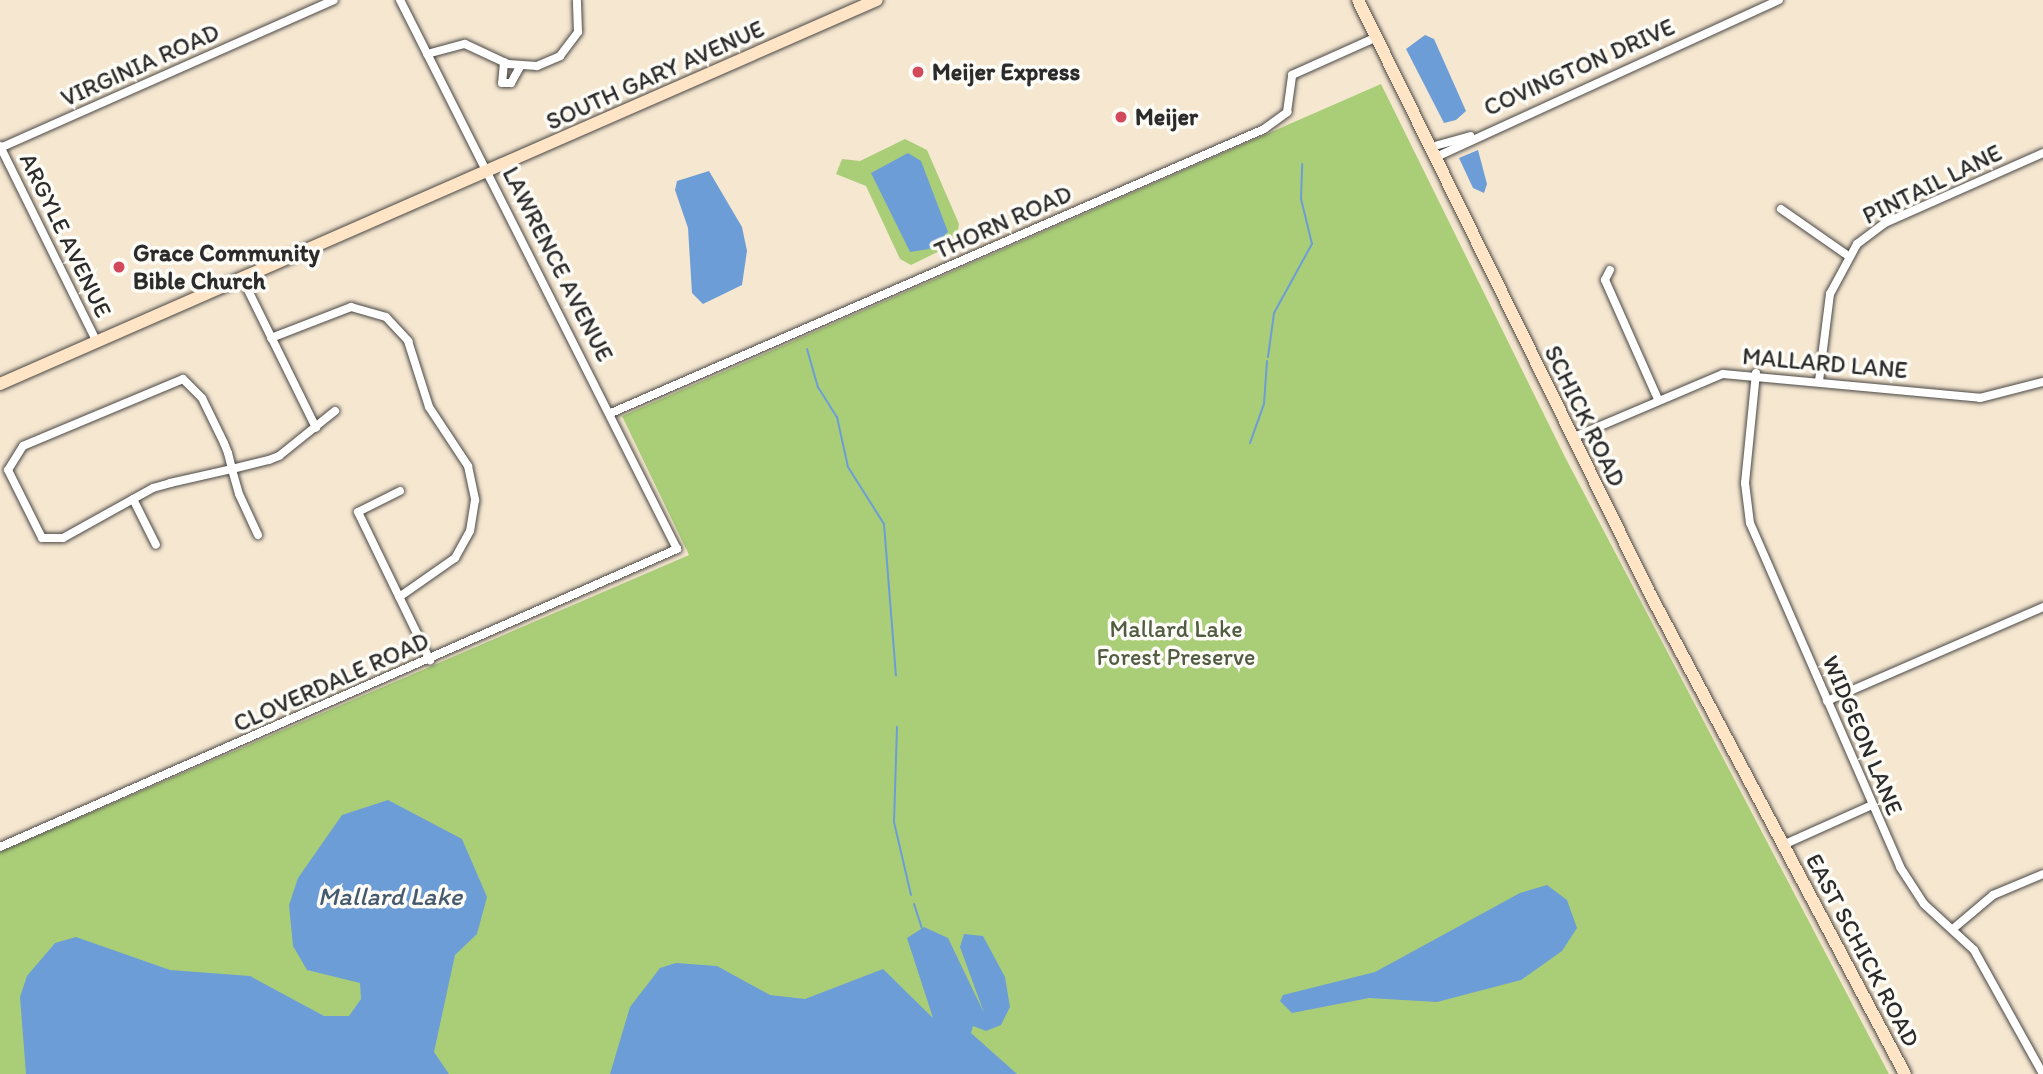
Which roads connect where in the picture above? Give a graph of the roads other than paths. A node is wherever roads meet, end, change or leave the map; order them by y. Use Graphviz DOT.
graph roads {
  1 [pos="334,0"];
  2 [pos="400,0"];
  3 [pos="577,0"];
  4 [pos="877,0"];
  5 [pos="1358,0"];
  6 [pos="1779,0"];
  7 [pos="1377,37"];
  8 [pos="428,54"];
  9 [pos="504,62"];
  10 [pos="520,67"];
  11 [pos="0,147"];
  12 [pos="1434,152"];
  13 [pos="2043,153"];
  14 [pos="489,172"];
  15 [pos="1781,209"];
  16 [pos="1847,255"];
  17 [pos="1610,271"];
  18 [pos="242,278"];
  19 [pos="271,338"];
  20 [pos="97,342"];
  21 [pos="1756,373"];
  22 [pos="1819,381"];
  23 [pos="2043,382"];
  24 [pos="0,384"];
  25 [pos="1658,399"];
  26 [pos="335,411"];
  27 [pos="611,413"];
  28 [pos="316,428"];
  29 [pos="1572,438"];
  30 [pos="4,469"];
  31 [pos="232,469"];
  32 [pos="400,491"];
  33 [pos="133,499"];
  34 [pos="258,535"];
  35 [pos="156,545"];
  36 [pos="677,549"];
  37 [pos="399,597"];
  38 [pos="2043,607"];
  39 [pos="430,660"];
  40 [pos="1827,701"];
  41 [pos="1872,805"];
  42 [pos="1783,845"];
  43 [pos="0,847"];
  44 [pos="2043,874"];
  45 [pos="1954,928"];
  46 [pos="1905,1074"];
  47 [pos="2043,1074"];
  1 -- 11 [label="street, VIRGINIA ROAD"];
  2 -- 8 [label="street, LAWRENCE AVENUE"];
  3 -- 10 [label="street"];
  4 -- 14 [label="street, SOUTH GARY AVENUE"];
  5 -- 7 [label="street, SCHICK ROAD"];
  6 -- 12 [label="street, COVINGTON DRIVE"];
  7 -- 12 [label="street, SCHICK ROAD"];
  7 -- 27 [label="street, THORN ROAD"];
  8 -- 9 [label="street"];
  8 -- 14 [label="street, LAWRENCE AVENUE"];
  9 -- 10 [label="street"];
  9 -- 10 [label="street"];
  11 -- 20 [label="street, ARGYLE AVENUE"];
  12 -- 29 [label="street, SCHICK ROAD"];
  13 -- 16 [label="street, PINTAIL LANE"];
  14 -- 18 [label="street, SOUTH GARY AVENUE"];
  14 -- 27 [label="street, LAWRENCE AVENUE"];
  15 -- 16 [label="street"];
  16 -- 22 [label="street, PINTAIL LANE"];
  17 -- 25 [label="street"];
  18 -- 19 [label="street"];
  18 -- 20 [label="street, SOUTH GARY AVENUE"];
  19 -- 28 [label="street"];
  19 -- 37 [label="street"];
  20 -- 24 [label="street, SOUTH GARY AVENUE"];
  21 -- 22 [label="street, MALLARD LANE"];
  21 -- 25 [label="street, MALLARD LANE"];
  21 -- 40 [label="street, WIDGEON LANE"];
  22 -- 23 [label="street, MALLARD LANE"];
  25 -- 29 [label="street, MALLARD LANE"];
  26 -- 28 [label="street"];
  27 -- 36 [label="street, LAWRENCE AVENUE"];
  28 -- 31 [label="street"];
  29 -- 42 [label="street, SCHICK ROAD"];
  30 -- 31 [label="street"];
  30 -- 33 [label="street"];
  31 -- 33 [label="street"];
  31 -- 34 [label="street"];
  32 -- 37 [label="street"];
  33 -- 35 [label="street"];
  36 -- 39 [label="street, CLOVERDALE ROAD"];
  37 -- 39 [label="street"];
  38 -- 40 [label="street"];
  39 -- 43 [label="street, CLOVERDALE ROAD"];
  40 -- 41 [label="street, WIDGEON LANE"];
  41 -- 42 [label="street"];
  41 -- 45 [label="street, WIDGEON LANE"];
  42 -- 46 [label="street, EAST SCHICK ROAD"];
  44 -- 45 [label="street"];
  45 -- 47 [label="street, WIDGEON LANE"];
}
